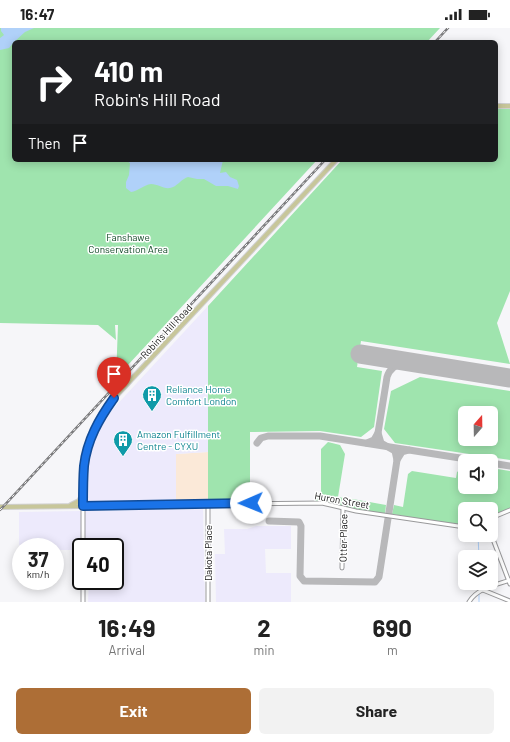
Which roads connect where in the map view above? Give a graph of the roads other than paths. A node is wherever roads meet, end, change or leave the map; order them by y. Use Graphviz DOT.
graph roads {
  1 [pos="498,106"];
  2 [pos="510,106"];
  3 [pos="334,162"];
  4 [pos="84,492"];
  5 [pos="208,504"];
  6 [pos="68,506"];
  7 [pos="83,506"];
  8 [pos="0,507"];
  9 [pos="344,508"];
  10 [pos="510,510"];
  11 [pos="498,515"];
  12 [pos="458,526"];
  13 [pos="83,538"];
  14 [pos="494,542"];
  15 [pos="342,568"];
  16 [pos="510,581"];
  17 [pos="498,585"];
  18 [pos="83,590"];
  19 [pos="483,590"];
  20 [pos="510,601"];
  21 [pos="83,602"];
  22 [pos="208,602"];
  23 [pos="469,602"];
  1 -- 2 [label="main road"];
  3 -- 4 [label="main road, Robin's Hill Road"];
  4 -- 6 [label="main road"];
  4 -- 7 [label="main road, Robin's Hill Road"];
  5 -- 7 [label="street, Huron Street"];
  5 -- 9 [label="street, Huron Street"];
  5 -- 22 [label="street, Dakota Place"];
  6 -- 7 [label="main road, Huron Street"];
  6 -- 8 [label="main road, Huron Street"];
  7 -- 13 [label="street, Robin's Hill Road"];
  9 -- 12 [label="street, Huron Street"];
  9 -- 15 [label="street, Otter Place"];
  10 -- 11 [label="street"];
  14 -- 16 [label="street"];
  16 -- 17 [label="street"];
  18 -- 21 [label="street"];
  19 -- 20 [label="street"];
  19 -- 23 [label="street"];
}
